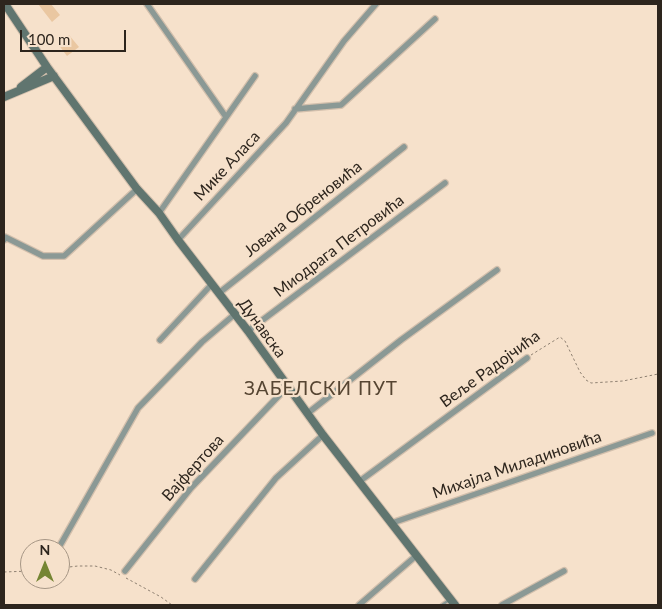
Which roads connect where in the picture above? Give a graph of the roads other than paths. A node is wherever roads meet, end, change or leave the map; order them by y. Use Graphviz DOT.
graph roads {
  1 [pos="5,4"];
  2 [pos="147,4"];
  3 [pos="376,4"];
  4 [pos="435,19"];
  5 [pos="47,67"];
  6 [pos="54,76"];
  7 [pos="255,76"];
  8 [pos="13,93"];
  9 [pos="4,96"];
  10 [pos="295,109"];
  11 [pos="226,117"];
  12 [pos="404,147"];
  13 [pos="445,183"];
  14 [pos="137,189"];
  15 [pos="159,213"];
  16 [pos="4,237"];
  17 [pos="178,240"];
  18 [pos="497,270"];
  19 [pos="212,284"];
  20 [pos="219,293"];
  21 [pos="235,314"];
  22 [pos="248,331"];
  23 [pos="160,340"];
  24 [pos="527,358"];
  25 [pos="287,386"];
  26 [pos="308,413"];
  27 [pos="652,433"];
  28 [pos="323,435"];
  29 [pos="360,481"];
  30 [pos="392,523"];
  31 [pos="64,539"];
  32 [pos="417,555"];
  33 [pos="125,571"];
  34 [pos="564,571"];
  35 [pos="195,579"];
  36 [pos="452,602"];
  37 [pos="358,605"];
  38 [pos="442,605"];
  39 [pos="502,605"];
  1 -- 5 [label="street, Дунавска"];
  2 -- 11 [label="street"];
  3 -- 10 [label="street, Мике Аласа"];
  4 -- 10 [label="street"];
  5 -- 6 [label="street, Дунавска"];
  5 -- 8 [label="street"];
  6 -- 8 [label="street"];
  6 -- 14 [label="street, Дунавска"];
  7 -- 11 [label="street"];
  8 -- 9 [label="street"];
  10 -- 17 [label="street, Мике Аласа"];
  11 -- 15 [label="street"];
  12 -- 20 [label="street, Јована Обреновића"];
  13 -- 22 [label="street, Миодрага Петровића"];
  14 -- 15 [label="street, Дунавска"];
  14 -- 16 [label="street"];
  15 -- 17 [label="street, Дунавска"];
  17 -- 19 [label="street, Дунавска"];
  18 -- 26 [label="street"];
  19 -- 20 [label="street, Дунавска"];
  19 -- 23 [label="street"];
  20 -- 21 [label="street, Дунавска"];
  21 -- 22 [label="street, Дунавска"];
  21 -- 31 [label="street"];
  22 -- 25 [label="street, Дунавска"];
  24 -- 29 [label="street, Веље Радојчића"];
  25 -- 26 [label="street, Дунавска"];
  25 -- 33 [label="street, Вајфертова"];
  26 -- 28 [label="street, Дунавска"];
  27 -- 30 [label="street, Михајла Миладиновића"];
  28 -- 29 [label="street, Дунавска"];
  28 -- 35 [label="street"];
  29 -- 30 [label="street, Дунавска"];
  30 -- 32 [label="street, Дунавска"];
  32 -- 36 [label="street, Дунавска"];
  32 -- 37 [label="street"];
  34 -- 39 [label="street"];
  36 -- 38 [label="lane"];
}
